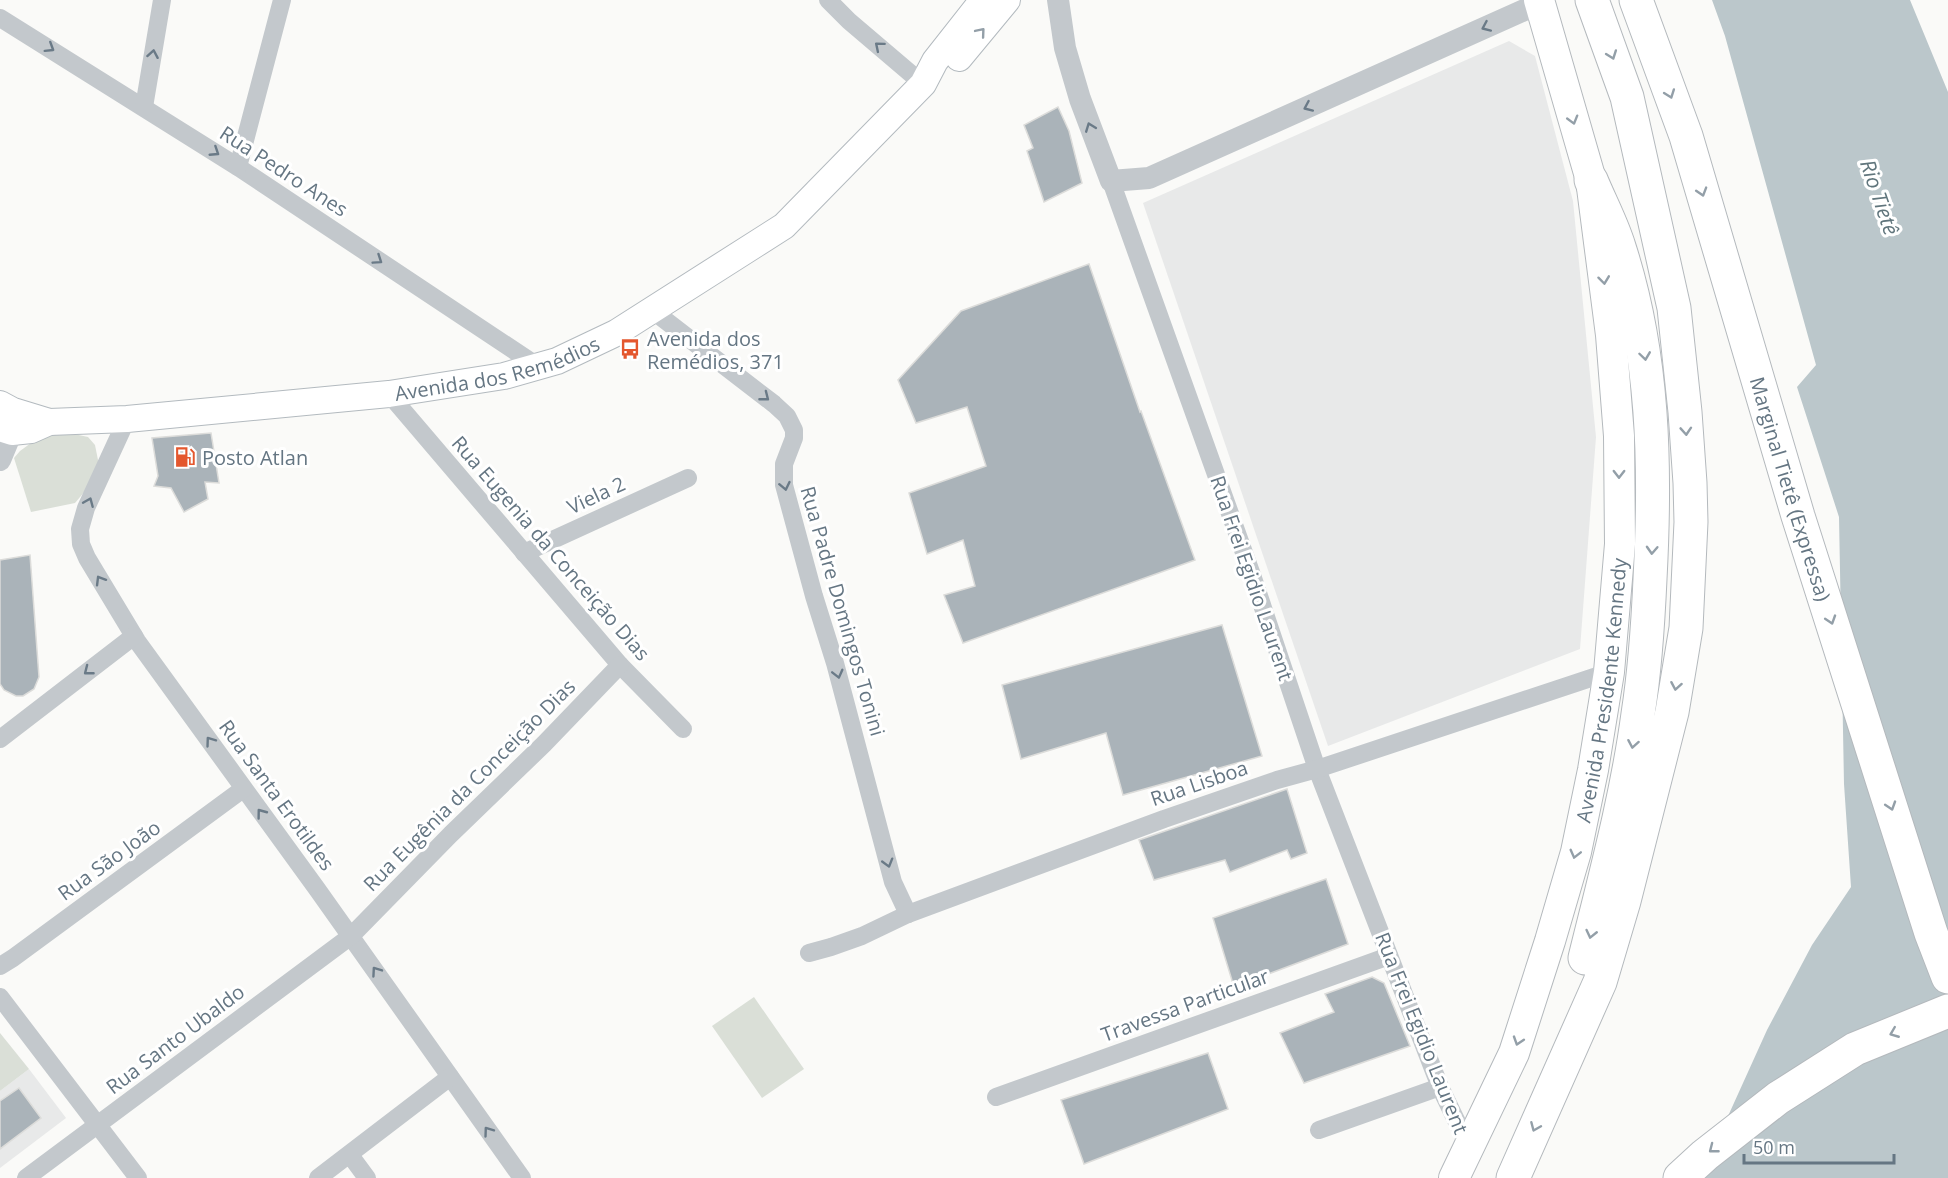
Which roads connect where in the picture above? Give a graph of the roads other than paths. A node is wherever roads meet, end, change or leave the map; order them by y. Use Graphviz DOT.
graph roads {
  1 [pos="162,0"];
  2 [pos="282,0"];
  3 [pos="828,0"];
  4 [pos="983,0"];
  5 [pos="1007,0"];
  6 [pos="1058,0"];
  7 [pos="1592,0"];
  8 [pos="1636,0"];
  9 [pos="1539,1"];
  10 [pos="0,18"];
  11 [pos="923,84"];
  12 [pos="144,107"];
  13 [pos="238,167"];
  14 [pos="1591,180"];
  15 [pos="1111,181"];
  16 [pos="652,310"];
  17 [pos="539,367"];
  18 [pos="389,394"];
  19 [pos="6,416"];
  20 [pos="127,419"];
  21 [pos="0,459"];
  22 [pos="688,478"];
  23 [pos="524,553"];
  24 [pos="134,636"];
  25 [pos="620,664"];
  26 [pos="1609,672"];
  27 [pos="683,729"];
  28 [pos="0,739"];
  29 [pos="1317,769"];
  30 [pos="243,789"];
  31 [pos="908,914"];
  32 [pos="351,936"];
  33 [pos="809,953"];
  34 [pos="1389,956"];
  35 [pos="0,966"];
  36 [pos="1948,977"];
  37 [pos="0,997"];
  38 [pos="1948,1011"];
  39 [pos="1557,1076"];
  40 [pos="450,1077"];
  41 [pos="1440,1087"];
  42 [pos="996,1097"];
  43 [pos="97,1125"];
  44 [pos="1319,1130"];
  45 [pos="1470,1149"];
  46 [pos="350,1155"];
  47 [pos="26,1178"];
  48 [pos="138,1178"];
  49 [pos="318,1178"];
  50 [pos="367,1178"];
  51 [pos="522,1178"];
  52 [pos="1454,1178"];
  53 [pos="1513,1178"];
  54 [pos="1680,1178"];
  12 -- 1 [label="street, one-way"];
  2 -- 13 [label="street"];
  11 -- 3 [label="street, one-way"];
  4 -- 11 [label="main road, Avenida dos Remédios"];
  11 -- 5 [label="main road, Avenida dos Remédios, one-way"];
  15 -- 6 [label="street, Rua Frei Egidio Laurent, one-way"];
  7 -- 39 [label="highway, one-way"];
  8 -- 36 [label="highway, Marginal Tietê (Expressa), one-way"];
  9 -- 14 [label="highway, Avenida Presidente Kennedy, one-way"];
  9 -- 15 [label="street, one-way"];
  10 -- 12 [label="street, Rua Pedro Anes, one-way"];
  11 -- 16 [label="main road, Avenida dos Remédios"];
  12 -- 13 [label="street, Rua Pedro Anes, one-way"];
  13 -- 17 [label="street, Rua Pedro Anes, one-way"];
  14 -- 26 [label="highway, Avenida Presidente Kennedy, one-way"];
  14 -- 39 [label="highway, one-way"];
  15 -- 29 [label="street, Rua Frei Egidio Laurent"];
  16 -- 17 [label="main road, Avenida dos Remédios"];
  16 -- 31 [label="street, Rua Padre Domingos Tonini, one-way"];
  17 -- 18 [label="main road, Avenida dos Remédios"];
  18 -- 20 [label="main road, Avenida dos Remédios"];
  18 -- 23 [label="street, Rua Eugenia da Conceição Dias"];
  19 -- 20 [label="main road, Avenida dos Remédios"];
  19 -- 21 [label="street"];
  24 -- 20 [label="street, Rua Santa Erotildes, one-way"];
  22 -- 23 [label="street, Viela 2"];
  23 -- 25 [label="street, Rua Eugenia da Conceição Dias"];
  24 -- 28 [label="street, one-way"];
  30 -- 24 [label="street, Rua Santa Erotildes, one-way"];
  25 -- 27 [label="street, Rua Eugenia da Conceição Dias"];
  25 -- 32 [label="street, Rua Eugênia da Conceição Dias"];
  26 -- 29 [label="street, Rua Lisboa"];
  26 -- 45 [label="highway, Avenida Presidente Kennedy, one-way"];
  29 -- 31 [label="street, Rua Lisboa"];
  29 -- 34 [label="street, Rua Frei Egidio Laurent"];
  32 -- 30 [label="street, Rua Santa Erotildes, one-way"];
  30 -- 35 [label="street, Rua São João"];
  31 -- 33 [label="street, Rua Lisboa"];
  40 -- 32 [label="street, Rua Santa Erotildes, one-way"];
  32 -- 43 [label="street, Rua Santo Ubaldo"];
  34 -- 41 [label="street, Rua Frei Egidio Laurent"];
  34 -- 42 [label="street, Travessa Particular"];
  37 -- 43 [label="street"];
  38 -- 54 [label="highway, one-way"];
  39 -- 53 [label="highway, one-way"];
  40 -- 46 [label="street"];
  51 -- 40 [label="street, Rua Santa Erotildes, one-way"];
  41 -- 44 [label="street"];
  41 -- 45 [label="street, Rua Frei Egidio Laurent"];
  43 -- 47 [label="street, Rua Santo Ubaldo"];
  43 -- 48 [label="street"];
  45 -- 52 [label="highway, Avenida Presidente Kennedy"];
  46 -- 49 [label="street"];
  46 -- 50 [label="street"];
}
